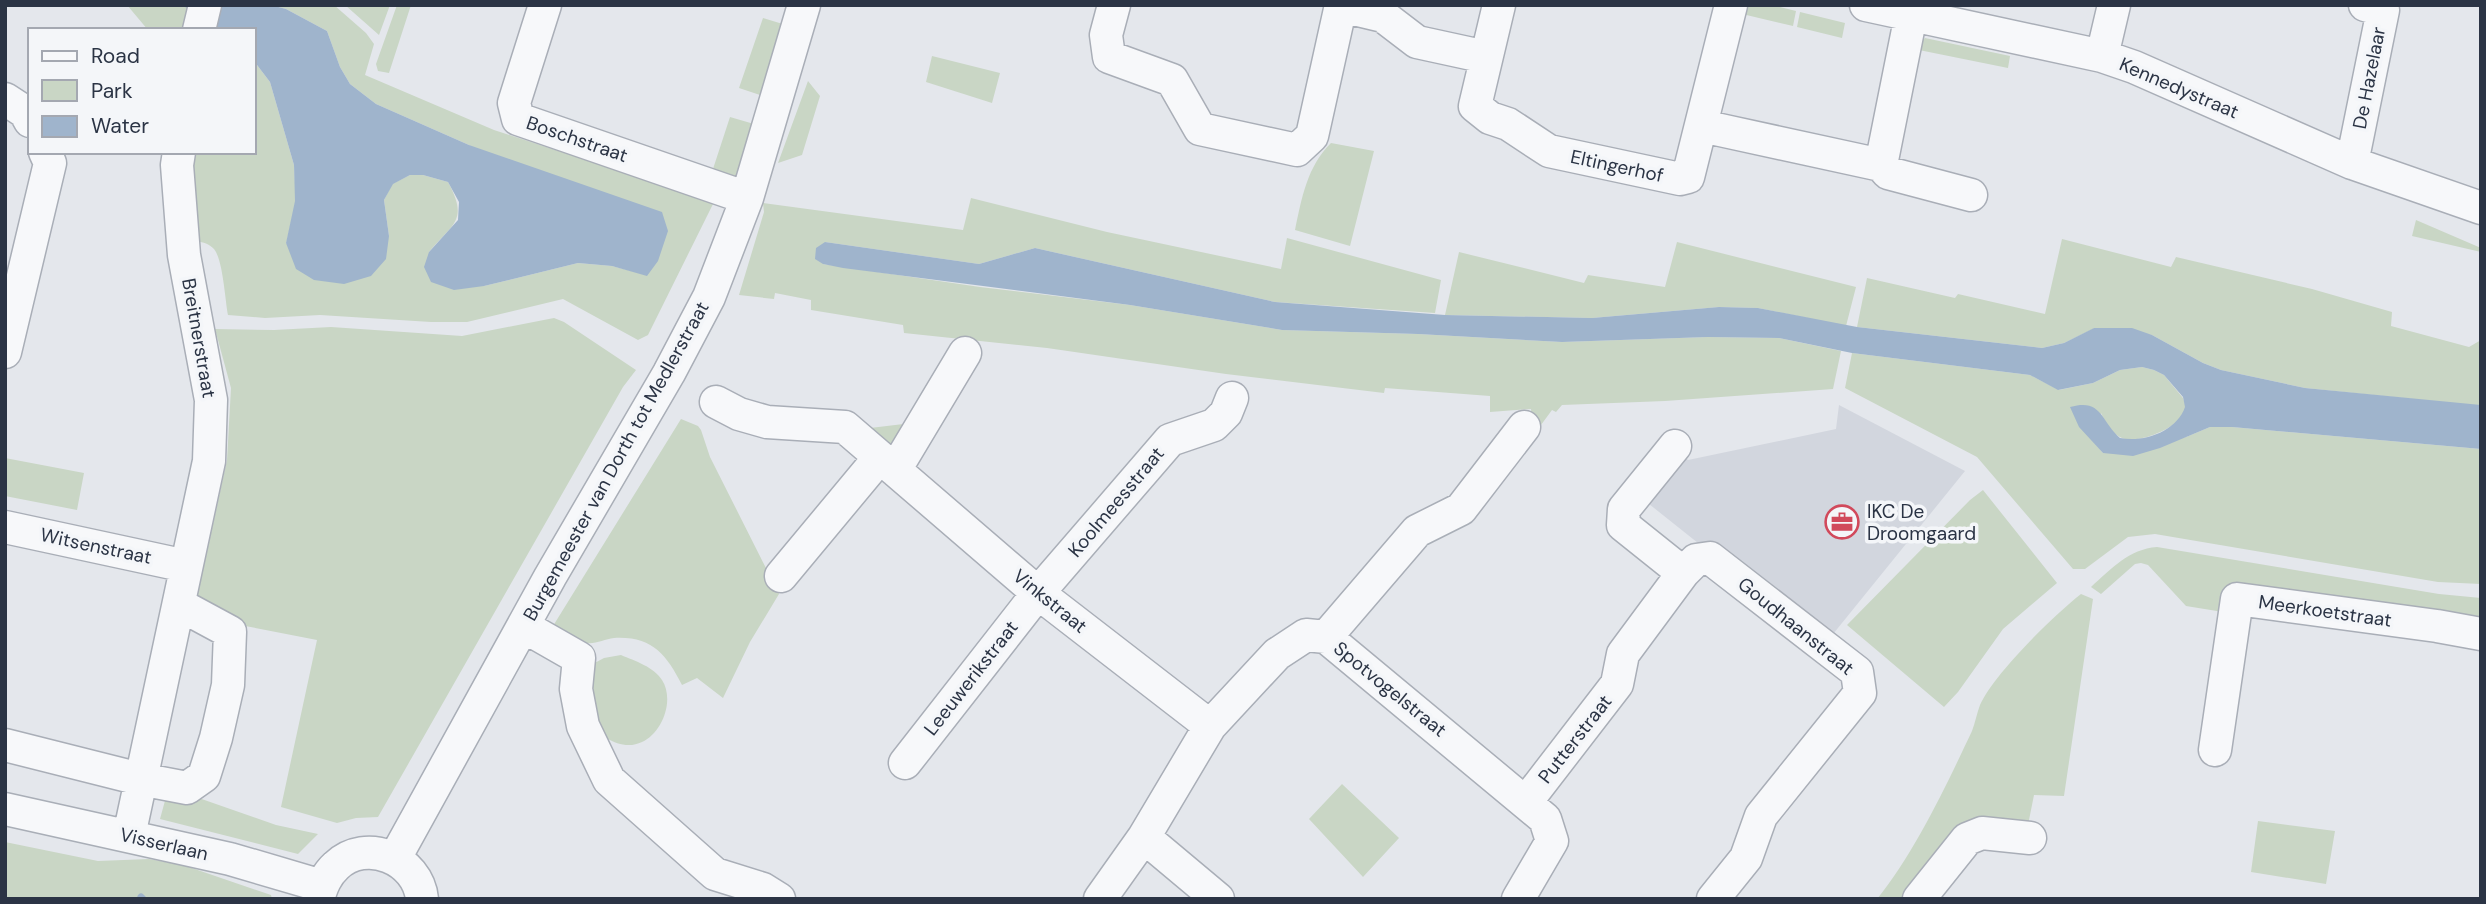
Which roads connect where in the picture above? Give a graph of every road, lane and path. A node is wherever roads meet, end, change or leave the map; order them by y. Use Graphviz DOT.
graph roads {
  1 [pos="205,5"];
  2 [pos="545,5"];
  3 [pos="804,5"];
  4 [pos="1114,5"];
  5 [pos="1499,5"];
  6 [pos="1731,5"];
  7 [pos="1866,5"];
  8 [pos="2114,5"];
  9 [pos="2365,5"];
  10 [pos="1341,6"];
  11 [pos="1912,10"];
  12 [pos="199,28"];
  13 [pos="2102,56"];
  14 [pos="1486,57"];
  15 [pos="5,99"];
  16 [pos="28,117"];
  17 [pos="1710,128"];
  18 [pos="46,154"];
  19 [pos="179,154"];
  20 [pos="2352,163"];
  21 [pos="1881,165"];
  22 [pos="1971,195"];
  23 [pos="747,198"];
  24 [pos="2481,208"];
  25 [pos="5,352"];
  26 [pos="965,353"];
  27 [pos="1232,398"];
  28 [pos="716,402"];
  29 [pos="1524,427"];
  30 [pos="1675,446"];
  31 [pos="887,464"];
  32 [pos="5,527"];
  33 [pos="186,566"];
  34 [pos="1683,573"];
  35 [pos="781,576"];
  36 [pos="1038,593"];
  37 [pos="180,605"];
  38 [pos="523,626"];
  39 [pos="2481,634"];
  40 [pos="1326,637"];
  41 [pos="1210,726"];
  42 [pos="5,745"];
  43 [pos="2216,750"];
  44 [pos="905,763"];
  45 [pos="140,779"];
  46 [pos="1527,802"];
  47 [pos="5,809"];
  48 [pos="129,836"];
  49 [pos="1144,837"];
  50 [pos="2030,838"];
  51 [pos="395,858"];
  52 [pos="719,887"];
  53 [pos="320,892"];
  54 [pos="422,899"];
  55 [pos="779,899"];
  56 [pos="1100,899"];
  57 [pos="1217,899"];
  58 [pos="1518,899"];
  59 [pos="1713,899"];
  60 [pos="1919,899"];
  1 -- 12 [label="street"];
  2 -- 23 [label="street, Boschstraat"];
  3 -- 23 [label="street, Burgemeester van Dorth tot Medlerstraat"];
  4 -- 10 [label="street"];
  5 -- 14 [label="street, Eltingerhof"];
  6 -- 14 [label="street, Eltingerhof"];
  7 -- 11 [label="street, Kennedystraat"];
  8 -- 13 [label="street"];
  9 -- 20 [label="street, De Hazelaar"];
  10 -- 14 [label="street"];
  11 -- 13 [label="street, Kennedystraat"];
  11 -- 21 [label="street"];
  13 -- 20 [label="street, Kennedystraat"];
  15 -- 16 [label="street"];
  17 -- 21 [label="street"];
  18 -- 25 [label="street"];
  19 -- 33 [label="street, Breitnerstraat"];
  20 -- 24 [label="street, Kennedystraat"];
  21 -- 22 [label="street"];
  23 -- 38 [label="street, Burgemeester van Dorth tot Medlerstraat"];
  26 -- 31 [label="street"];
  27 -- 36 [label="street, Koolmeesstraat"];
  28 -- 31 [label="street, Vinkstraat"];
  29 -- 40 [label="street"];
  30 -- 34 [label="street"];
  31 -- 35 [label="street"];
  31 -- 36 [label="street, Vinkstraat"];
  32 -- 33 [label="street, Witsenstraat"];
  33 -- 37 [label="street, Breitnerstraat"];
  34 -- 46 [label="street, Putterstraat"];
  34 -- 59 [label="street, Goudhaanstraat"];
  36 -- 41 [label="street, Vinkstraat"];
  36 -- 44 [label="street, Leeuwerikstraat"];
  37 -- 45 [label="street, Breitnerstraat"];
  37 -- 45 [label="street"];
  38 -- 51 [label="street, Burgemeester van Dorth tot Medlerstraat"];
  38 -- 52 [label="street"];
  39 -- 43 [label="street, Meerkoetstraat"];
  40 -- 41 [label="street, Spotvogelstraat"];
  40 -- 46 [label="street, Spotvogelstraat"];
  41 -- 49 [label="street, Spotvogelstraat"];
  42 -- 45 [label="street"];
  45 -- 48 [label="street, Breitnerstraat"];
  46 -- 58 [label="street, Spotvogelstraat"];
  47 -- 48 [label="street, Visserlaan"];
  48 -- 53 [label="street, Visserlaan"];
  49 -- 56 [label="street, Spotvogelstraat"];
  49 -- 57 [label="street"];
  50 -- 60 [label="street"];
  51 -- 53 [label="street"];
  51 -- 54 [label="street"];
  52 -- 55 [label="street"];
}
